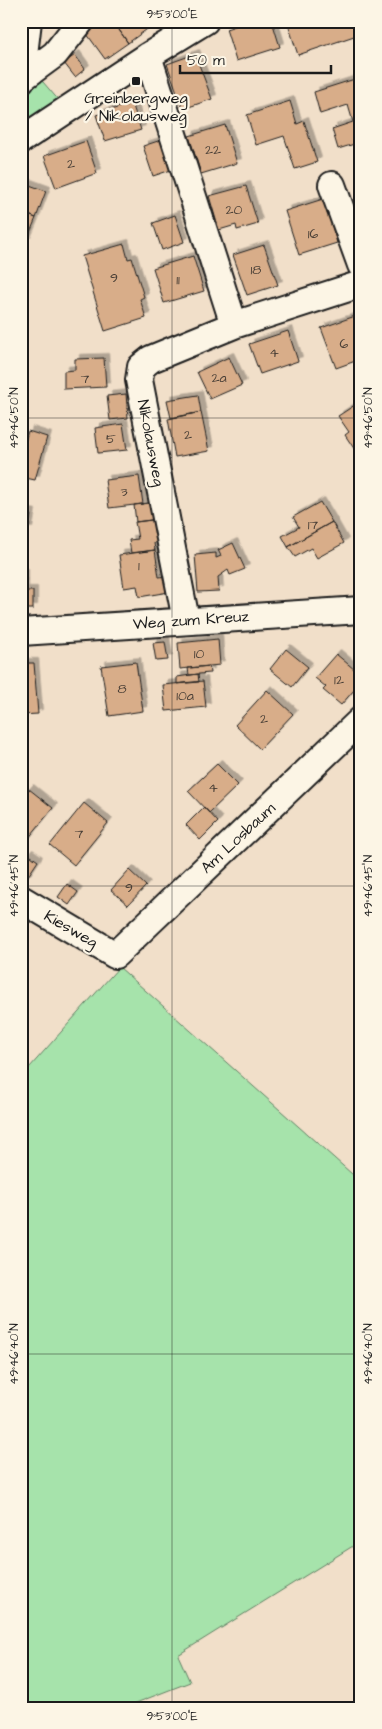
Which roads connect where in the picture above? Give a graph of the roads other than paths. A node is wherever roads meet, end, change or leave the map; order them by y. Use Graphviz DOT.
graph roads {
  1 [pos="28,21"];
  2 [pos="81,21"];
  3 [pos="205,21"];
  4 [pos="148,56"];
  5 [pos="21,79"];
  6 [pos="21,140"];
  7 [pos="332,185"];
  8 [pos="361,265"];
  9 [pos="361,284"];
  10 [pos="234,325"];
  11 [pos="361,610"];
  12 [pos="186,620"];
  13 [pos="21,632"];
  14 [pos="361,720"];
  15 [pos="23,904"];
  16 [pos="115,955"];
  1 -- 5 [label="street"];
  2 -- 5 [label="street"];
  3 -- 4 [label="street"];
  4 -- 6 [label="street"];
  4 -- 10 [label="street"];
  7 -- 8 [label="street"];
  9 -- 10 [label="street, Nikolausweg"];
  10 -- 12 [label="street, Nikolausweg"];
  11 -- 12 [label="street, Weg zum Kreuz"];
  12 -- 13 [label="street, Weg zum Kreuz"];
  14 -- 16 [label="street, Am Losbaum"];
  15 -- 16 [label="street, Kiesweg"];
}
